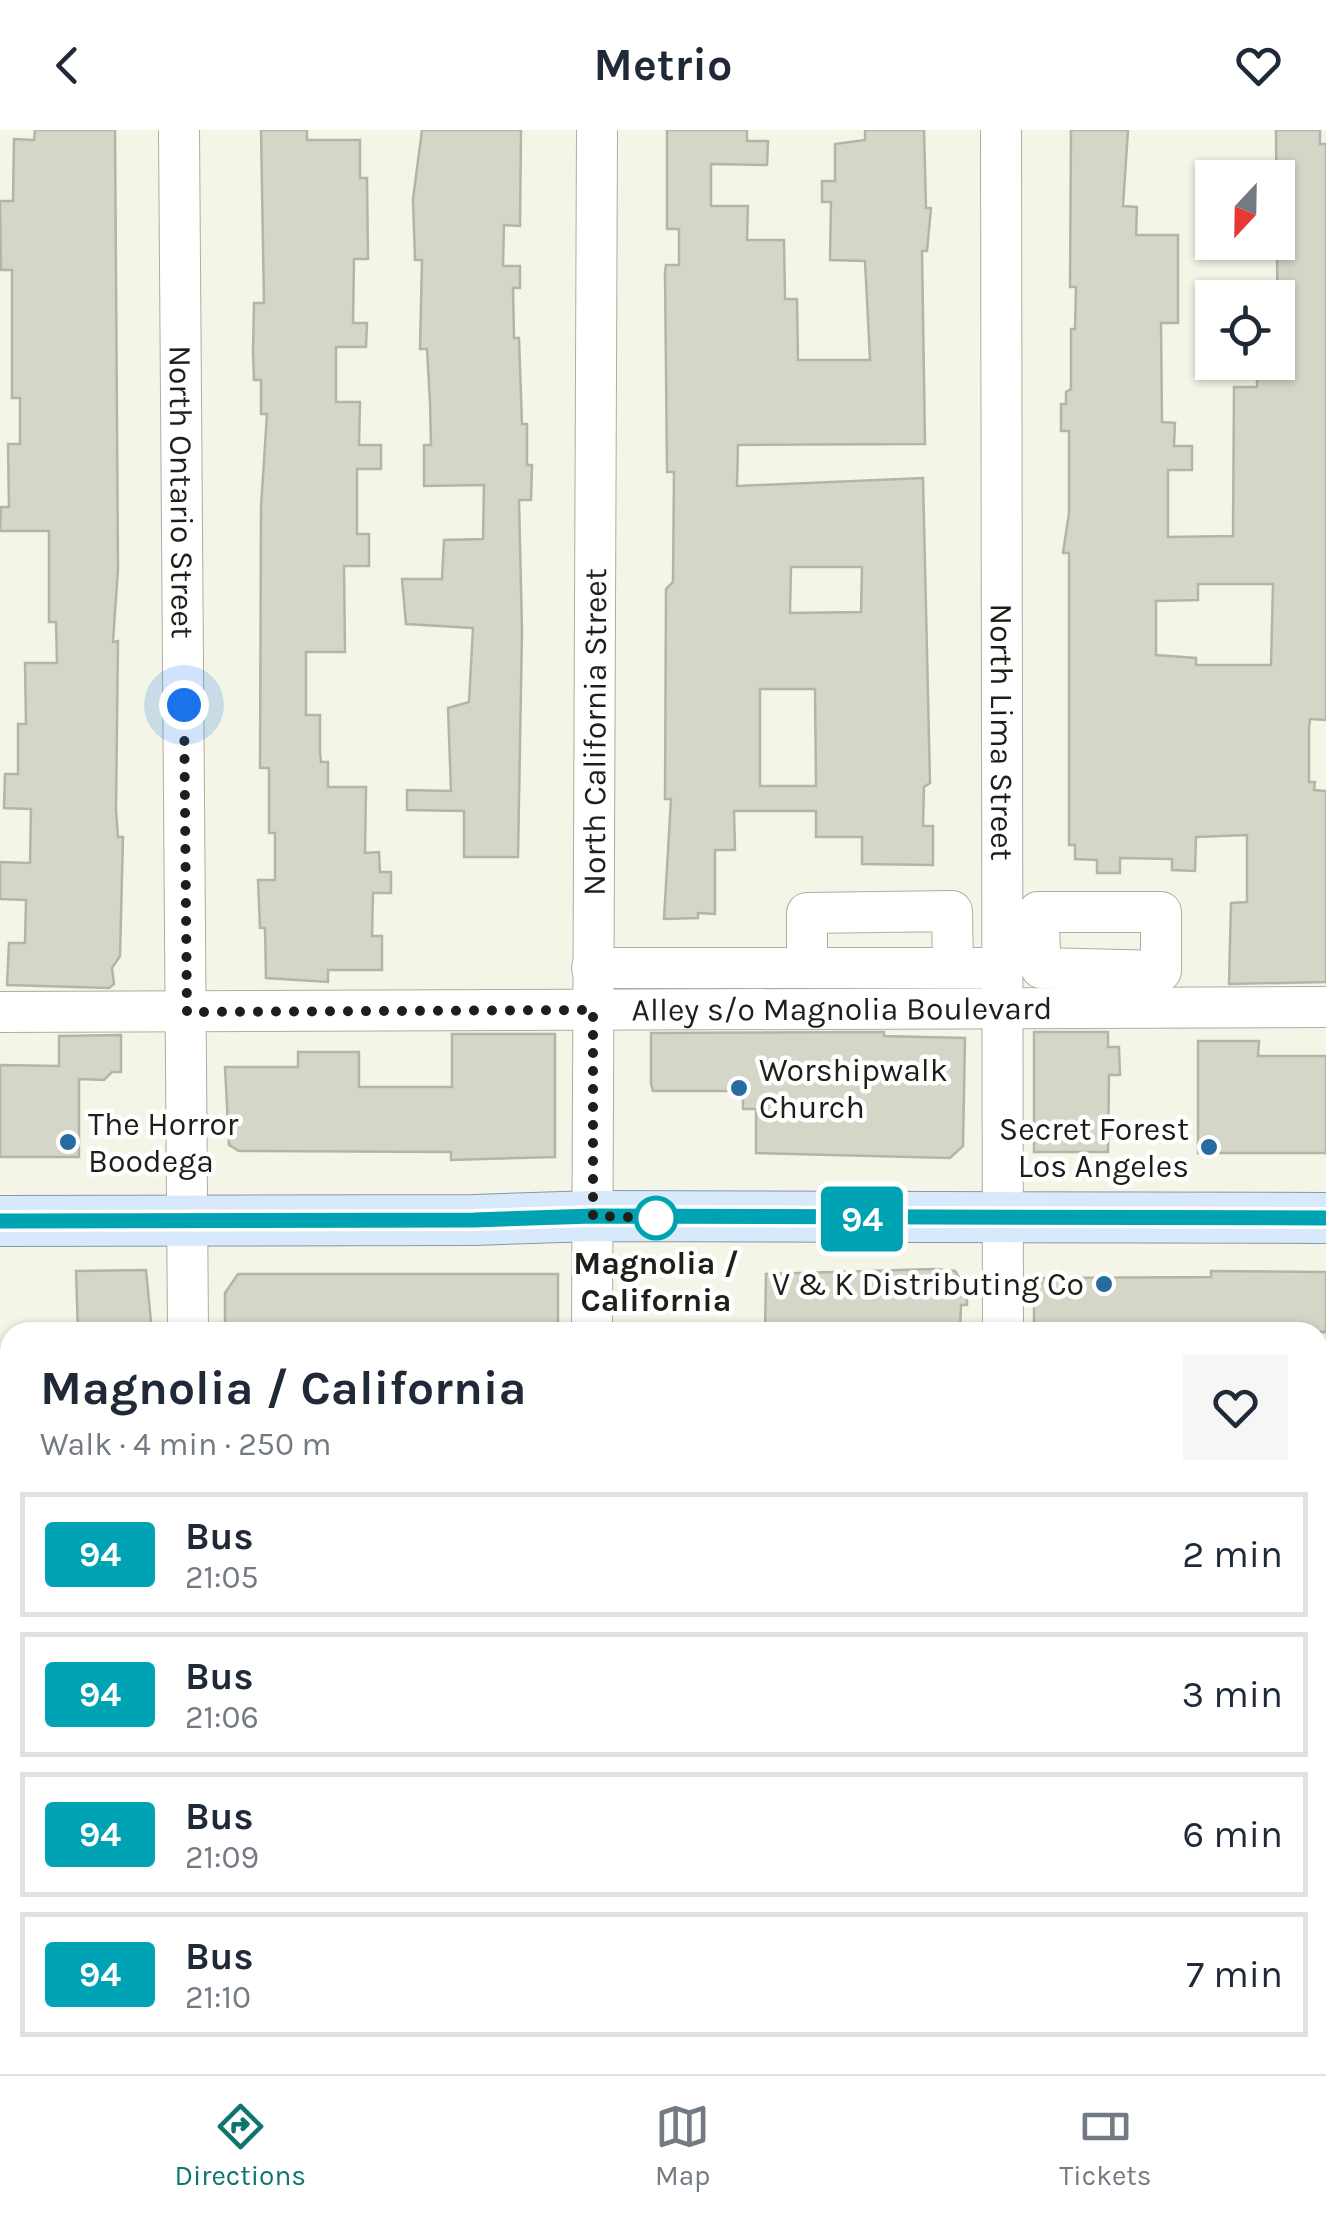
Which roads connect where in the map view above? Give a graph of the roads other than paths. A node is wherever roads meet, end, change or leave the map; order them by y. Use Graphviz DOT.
graph roads {
  1 [pos="179,130"];
  2 [pos="597,130"];
  3 [pos="1002,130"];
  4 [pos="952,912"];
  5 [pos="1012,938"];
  6 [pos="953,967"];
  7 [pos="592,968"];
  8 [pos="806,968"];
  9 [pos="1326,1008"];
  10 [pos="1006,1009"];
  11 [pos="593,1010"];
  12 [pos="0,1012"];
  13 [pos="187,1012"];
  14 [pos="593,1216"];
  15 [pos="1326,1218"];
  16 [pos="1005,1219"];
  17 [pos="0,1221"];
  18 [pos="188,1222"];
  19 [pos="188,1322"];
  20 [pos="592,1322"];
  21 [pos="1003,1322"];
  1 -- 13 [label="street, North Ontario Street"];
  2 -- 7 [label="street, North California Street"];
  3 -- 5 [label="street, North Lima Street"];
  4 -- 5 [label="street"];
  4 -- 6 [label="street"];
  4 -- 8 [label="street"];
  5 -- 6 [label="street"];
  5 -- 10 [label="street, North Lima Street"];
  6 -- 8 [label="street"];
  7 -- 8 [label="street"];
  7 -- 11 [label="street, North California Street"];
  9 -- 10 [label="street, Alley s/o Magnolia Boulevard"];
  10 -- 11 [label="street, Alley s/o Magnolia Boulevard"];
  10 -- 16 [label="street, North Lima Street"];
  11 -- 13 [label="street, Alley s/o Magnolia Boulevard"];
  11 -- 14 [label="street, North California Street"];
  12 -- 13 [label="street, Alley s/o Magnolia Boulevard"];
  13 -- 18 [label="street, North Ontario Street"];
  14 -- 16 [label="main road"];
  14 -- 18 [label="main road"];
  14 -- 20 [label="street, North California Street"];
  15 -- 16 [label="main road"];
  16 -- 21 [label="street, North Lima Street"];
  17 -- 18 [label="main road"];
  18 -- 19 [label="street, North Ontario Street"];
}
